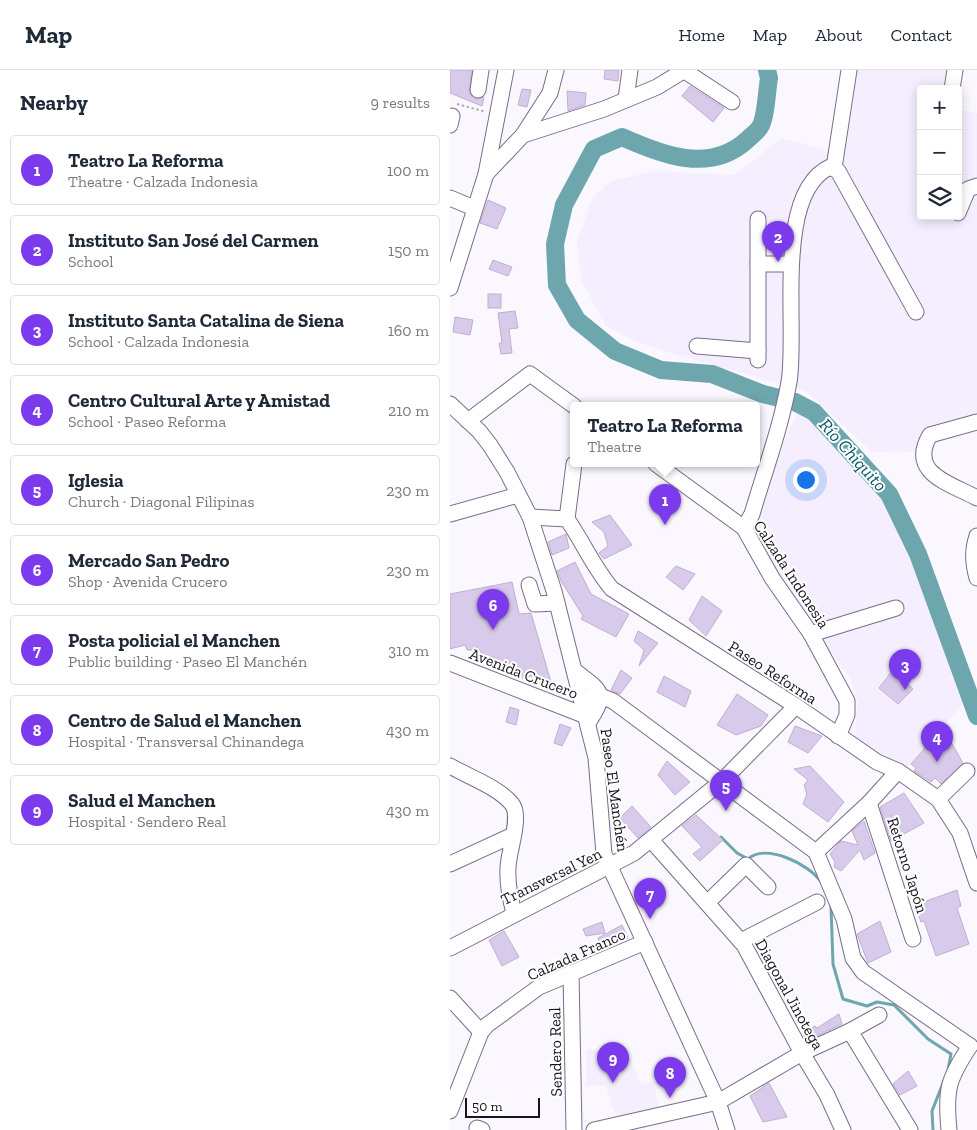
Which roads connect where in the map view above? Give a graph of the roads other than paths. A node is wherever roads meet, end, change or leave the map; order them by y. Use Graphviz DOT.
graph roads {
  1 [pos="482,70"];
  2 [pos="506,70"];
  3 [pos="556,70"];
  4 [pos="630,70"];
  5 [pos="683,70"];
  6 [pos="849,70"];
  7 [pos="955,70"];
  8 [pos="953,85"];
  9 [pos="478,90"];
  10 [pos="626,99"];
  11 [pos="732,102"];
  12 [pos="524,135"];
  13 [pos="834,168"];
  14 [pos="486,174"];
  15 [pos="977,186"];
  16 [pos="450,198"];
  17 [pos="962,203"];
  18 [pos="474,208"];
  19 [pos="758,219"];
  20 [pos="455,254"];
  21 [pos="758,264"];
  22 [pos="791,264"];
  23 [pos="450,288"];
  24 [pos="916,312"];
  25 [pos="697,346"];
  26 [pos="570,403"];
  27 [pos="450,404"];
  28 [pos="468,421"];
  29 [pos="977,422"];
  30 [pos="574,467"];
  31 [pos="660,467"];
  32 [pos="518,495"];
  33 [pos="977,498"];
  34 [pos="450,514"];
  35 [pos="530,517"];
  36 [pos="567,519"];
  37 [pos="744,528"];
  38 [pos="977,536"];
  39 [pos="977,578"];
  40 [pos="529,585"];
  41 [pos="557,603"];
  42 [pos="896,608"];
  43 [pos="811,634"];
  44 [pos="450,663"];
  45 [pos="575,671"];
  46 [pos="600,696"];
  47 [pos="581,699"];
  48 [pos="796,706"];
  49 [pos="587,719"];
  50 [pos="838,736"];
  51 [pos="450,766"];
  52 [pos="898,771"];
  53 [pos="968,771"];
  54 [pos="722,781"];
  55 [pos="938,800"];
  56 [pos="869,803"];
  57 [pos="513,835"];
  58 [pos="652,841"];
  59 [pos="816,852"];
  60 [pos="450,864"];
  61 [pos="609,867"];
  62 [pos="977,883"];
  63 [pos="768,887"];
  64 [pos="817,902"];
  65 [pos="707,904"];
  66 [pos="514,913"];
  67 [pos="913,939"];
  68 [pos="741,941"];
  69 [pos="645,942"];
  70 [pos="450,948"];
  71 [pos="571,973"];
  72 [pos="453,1007"];
  73 [pos="879,1014"];
  74 [pos="850,1031"];
  75 [pos="481,1032"];
  76 [pos="974,1045"];
  77 [pos="802,1053"];
  78 [pos="453,1092"];
  79 [pos="718,1102"];
  80 [pos="450,1111"];
  81 [pos="574,1130"];
  82 [pos="594,1130"];
  83 [pos="727,1130"];
  84 [pos="843,1130"];
  85 [pos="910,1130"];
  86 [pos="949,1130"];
  1 -- 9 [label="street"];
  2 -- 14 [label="street"];
  3 -- 12 [label="street"];
  4 -- 10 [label="street"];
  5 -- 10 [label="street"];
  5 -- 11 [label="street"];
  6 -- 13 [label="street"];
  7 -- 8 [label="street"];
  10 -- 12 [label="street"];
  12 -- 14 [label="street"];
  13 -- 22 [label="street"];
  13 -- 24 [label="street"];
  14 -- 18 [label="street"];
  15 -- 17 [label="street"];
  16 -- 18 [label="street"];
  18 -- 20 [label="street"];
  19 -- 21 [label="street"];
  20 -- 23 [label="street"];
  21 -- 22 [label="street"];
  21 -- 25 [label="street"];
  22 -- 37 [label="street"];
  26 -- 28 [label="street"];
  27 -- 28 [label="street, Paseo El Manchén"];
  28 -- 32 [label="street, Paseo El Manchén"];
  29 -- 33 [label="street"];
  30 -- 36 [label="street"];
  31 -- 37 [label="street, Calzada Indonesia"];
  32 -- 34 [label="street"];
  32 -- 35 [label="street, Paseo El Manchén"];
  35 -- 36 [label="street"];
  35 -- 41 [label="street, Paseo El Manchén"];
  36 -- 48 [label="street, Paseo Reforma"];
  37 -- 43 [label="street, Calzada Indonesia"];
  38 -- 39 [label="street"];
  40 -- 41 [label="street"];
  41 -- 45 [label="street, Paseo El Manchén"];
  42 -- 43 [label="street"];
  43 -- 50 [label="street, Calzada Indonesia"];
  44 -- 49 [label="street, Avenida Crucero"];
  45 -- 46 [label="street"];
  45 -- 47 [label="street, Paseo El Manchén"];
  46 -- 47 [label="street"];
  46 -- 49 [label="street"];
  46 -- 54 [label="street"];
  47 -- 49 [label="street, Paseo El Manchén"];
  48 -- 50 [label="street, Paseo Reforma"];
  48 -- 54 [label="street, Transversal Yen"];
  49 -- 61 [label="street, Paseo El Manchén"];
  50 -- 52 [label="street, Paseo Reforma"];
  51 -- 57 [label="street"];
  52 -- 55 [label="street, Paseo Reforma"];
  52 -- 56 [label="street"];
  53 -- 55 [label="street"];
  54 -- 58 [label="street, Transversal Yen"];
  54 -- 59 [label="street"];
  55 -- 62 [label="street, Paseo Reforma"];
  56 -- 59 [label="street"];
  56 -- 67 [label="street, Retorno Japón"];
  57 -- 60 [label="street"];
  57 -- 66 [label="street"];
  58 -- 61 [label="street, Transversal Yen"];
  58 -- 65 [label="street, Diagonal Jinotega"];
  59 -- 76 [label="street"];
  61 -- 66 [label="street, Transversal Yen"];
  61 -- 69 [label="street, Paseo El Manchén"];
  63 -- 65 [label="street"];
  64 -- 68 [label="street"];
  65 -- 68 [label="street, Diagonal Jinotega"];
  66 -- 70 [label="street, Transversal Yen"];
  68 -- 77 [label="street, Diagonal Jinotega"];
  69 -- 71 [label="street, Calzada Franco"];
  69 -- 79 [label="street, Paseo El Manchén"];
  71 -- 75 [label="street, Calzada Franco"];
  71 -- 81 [label="street, Sendero Real"];
  72 -- 75 [label="street"];
  73 -- 74 [label="street"];
  74 -- 77 [label="street"];
  74 -- 85 [label="street"];
  75 -- 78 [label="street, Calzada Franco"];
  76 -- 86 [label="street"];
  77 -- 79 [label="street"];
  77 -- 84 [label="street, Diagonal Jinotega"];
  78 -- 80 [label="street, Calzada Franco"];
  79 -- 82 [label="street"];
  79 -- 83 [label="street, Paseo El Manchén"];
}
